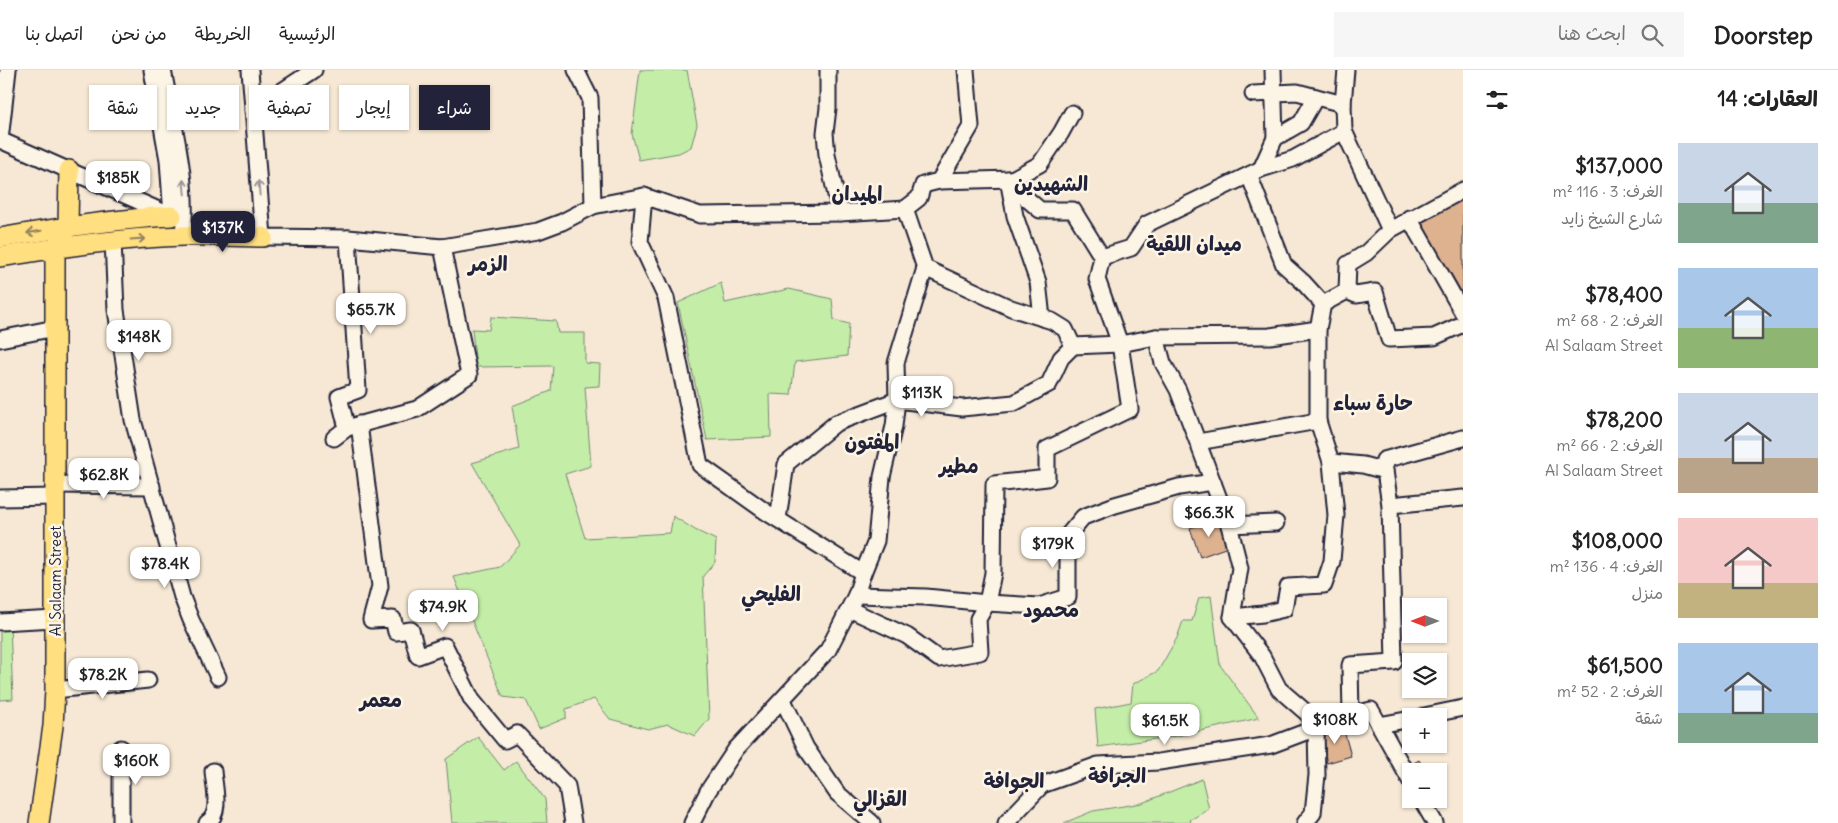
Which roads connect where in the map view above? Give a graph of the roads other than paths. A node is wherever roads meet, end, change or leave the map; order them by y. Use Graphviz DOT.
graph roads {
  1 [pos="8,70"];
  2 [pos="152,70"];
  3 [pos="163,70"];
  4 [pos="250,70"];
  5 [pos="314,70"];
  6 [pos="576,70"];
  7 [pos="588,70"];
  8 [pos="828,70"];
  9 [pos="966,70"];
  10 [pos="1273,70"];
  11 [pos="1346,70"];
  12 [pos="251,85"];
  13 [pos="291,85"];
  14 [pos="1274,93"];
  15 [pos="1253,94"];
  16 [pos="1316,97"];
  17 [pos="590,98"];
  18 [pos="1343,104"];
  19 [pos="1072,113"];
  20 [pos="255,130"];
  21 [pos="1344,131"];
  22 [pos="1275,138"];
  23 [pos="0,140"];
  24 [pos="69,170"];
  25 [pos="1255,172"];
  26 [pos="1010,179"];
  27 [pos="939,182"];
  28 [pos="1463,190"];
  29 [pos="644,196"];
  30 [pos="593,206"];
  31 [pos="905,209"];
  32 [pos="840,213"];
  33 [pos="172,216"];
  34 [pos="1409,218"];
  35 [pos="68,226"];
  36 [pos="1390,230"];
  37 [pos="183,236"];
  38 [pos="263,237"];
  39 [pos="0,238"];
  40 [pos="348,238"];
  41 [pos="113,240"];
  42 [pos="442,247"];
  43 [pos="55,248"];
  44 [pos="0,257"];
  45 [pos="1102,257"];
  46 [pos="925,268"];
  47 [pos="1346,291"];
  48 [pos="1323,304"];
  49 [pos="1463,313"];
  50 [pos="1042,318"];
  51 [pos="1463,324"];
  52 [pos="55,328"];
  53 [pos="1318,329"];
  54 [pos="1156,337"];
  55 [pos="0,339"];
  56 [pos="1120,344"];
  57 [pos="1073,346"];
  58 [pos="897,400"];
  59 [pos="1318,420"];
  60 [pos="354,426"];
  61 [pos="334,438"];
  62 [pos="1463,438"];
  63 [pos="1198,442"];
  64 [pos="1331,462"];
  65 [pos="1385,471"];
  66 [pos="1213,482"];
  67 [pos="152,486"];
  68 [pos="55,491"];
  69 [pos="0,498"];
  70 [pos="1463,498"];
  71 [pos="1390,505"];
  72 [pos="778,519"];
  73 [pos="1276,523"];
  74 [pos="1229,525"];
  75 [pos="863,573"];
  76 [pos="856,595"];
  77 [pos="987,603"];
  78 [pos="849,609"];
  79 [pos="1232,617"];
  80 [pos="56,620"];
  81 [pos="0,622"];
  82 [pos="218,677"];
  83 [pos="148,680"];
  84 [pos="55,690"];
  85 [pos="783,700"];
  86 [pos="1463,708"];
  87 [pos="1447,711"];
  88 [pos="1351,715"];
  89 [pos="1402,721"];
  90 [pos="1379,725"];
  91 [pos="1316,728"];
  92 [pos="121,748"];
  93 [pos="1402,766"];
  94 [pos="214,771"];
  95 [pos="1426,808"];
  96 [pos="39,823"];
  97 [pos="121,823"];
  98 [pos="207,823"];
  99 [pos="573,823"];
  100 [pos="692,823"];
  101 [pos="872,823"];
  102 [pos="1006,823"];
  103 [pos="1305,823"];
  104 [pos="1435,823"];
  1 -- 23 [label="street"];
  2 -- 33 [label="street"];
  37 -- 3 [label="street, one-way"];
  4 -- 12 [label="street"];
  5 -- 13 [label="street"];
  6 -- 17 [label="street"];
  7 -- 17 [label="street"];
  8 -- 32 [label="street"];
  9 -- 27 [label="street"];
  10 -- 14 [label="street"];
  11 -- 18 [label="street"];
  14 -- 15 [label="street"];
  14 -- 16 [label="street"];
  14 -- 22 [label="street"];
  16 -- 18 [label="street"];
  16 -- 22 [label="street"];
  17 -- 30 [label="street"];
  18 -- 21 [label="street"];
  19 -- 26 [label="street"];
  38 -- 20 [label="street, one-way"];
  21 -- 25 [label="street"];
  21 -- 36 [label="street"];
  22 -- 25 [label="street"];
  23 -- 24 [label="street"];
  24 -- 33 [label="street"];
  24 -- 35 [label="main road"];
  25 -- 45 [label="street"];
  25 -- 48 [label="street"];
  26 -- 27 [label="street"];
  26 -- 45 [label="street"];
  26 -- 50 [label="street"];
  27 -- 31 [label="street"];
  28 -- 34 [label="street"];
  29 -- 30 [label="street"];
  29 -- 32 [label="street"];
  29 -- 72 [label="street"];
  30 -- 42 [label="street"];
  31 -- 32 [label="street"];
  31 -- 46 [label="street"];
  33 -- 35 [label="main road"];
  34 -- 36 [label="street"];
  34 -- 49 [label="street"];
  35 -- 39 [label="main road, one-way"];
  35 -- 43 [label="main road"];
  36 -- 47 [label="street"];
  37 -- 38 [label="main road"];
  41 -- 37 [label="main road, one-way"];
  38 -- 40 [label="street"];
  40 -- 42 [label="street"];
  40 -- 60 [label="street"];
  41 -- 43 [label="main road"];
  41 -- 67 [label="street"];
  42 -- 60 [label="street"];
  43 -- 44 [label="main road"];
  43 -- 52 [label="main road, Al Salaam Street"];
  45 -- 56 [label="street"];
  46 -- 50 [label="street"];
  46 -- 58 [label="street"];
  47 -- 48 [label="street"];
  47 -- 51 [label="street"];
  48 -- 53 [label="street"];
  50 -- 57 [label="street"];
  52 -- 55 [label="street"];
  52 -- 68 [label="main road, Al Salaam Street"];
  53 -- 54 [label="street"];
  53 -- 59 [label="street"];
  54 -- 56 [label="street"];
  54 -- 63 [label="street"];
  56 -- 57 [label="street"];
  56 -- 77 [label="street"];
  57 -- 58 [label="street"];
  58 -- 72 [label="street"];
  58 -- 75 [label="street"];
  59 -- 63 [label="street"];
  59 -- 64 [label="street"];
  60 -- 61 [label="street"];
  60 -- 99 [label="street"];
  62 -- 65 [label="street"];
  63 -- 66 [label="street"];
  64 -- 65 [label="street"];
  64 -- 79 [label="street"];
  65 -- 71 [label="street"];
  66 -- 74 [label="street"];
  66 -- 77 [label="street"];
  67 -- 68 [label="street"];
  67 -- 82 [label="street"];
  68 -- 69 [label="street"];
  68 -- 80 [label="main road, Al Salaam Street"];
  70 -- 71 [label="street"];
  71 -- 88 [label="street"];
  72 -- 75 [label="street"];
  73 -- 74 [label="street"];
  74 -- 79 [label="street"];
  75 -- 76 [label="street"];
  76 -- 77 [label="street"];
  76 -- 78 [label="street"];
  77 -- 78 [label="street"];
  78 -- 85 [label="street"];
  79 -- 91 [label="street"];
  80 -- 81 [label="street"];
  80 -- 84 [label="main road, Al Salaam Street"];
  83 -- 84 [label="street"];
  84 -- 96 [label="main road, Al Salaam Street"];
  85 -- 100 [label="street"];
  85 -- 101 [label="street"];
  86 -- 87 [label="street"];
  88 -- 90 [label="street"];
  88 -- 91 [label="street"];
  89 -- 90 [label="street"];
  90 -- 93 [label="street"];
  91 -- 102 [label="street"];
  91 -- 103 [label="street"];
  92 -- 97 [label="street"];
  94 -- 98 [label="street"];
  95 -- 104 [label="street"];
}
